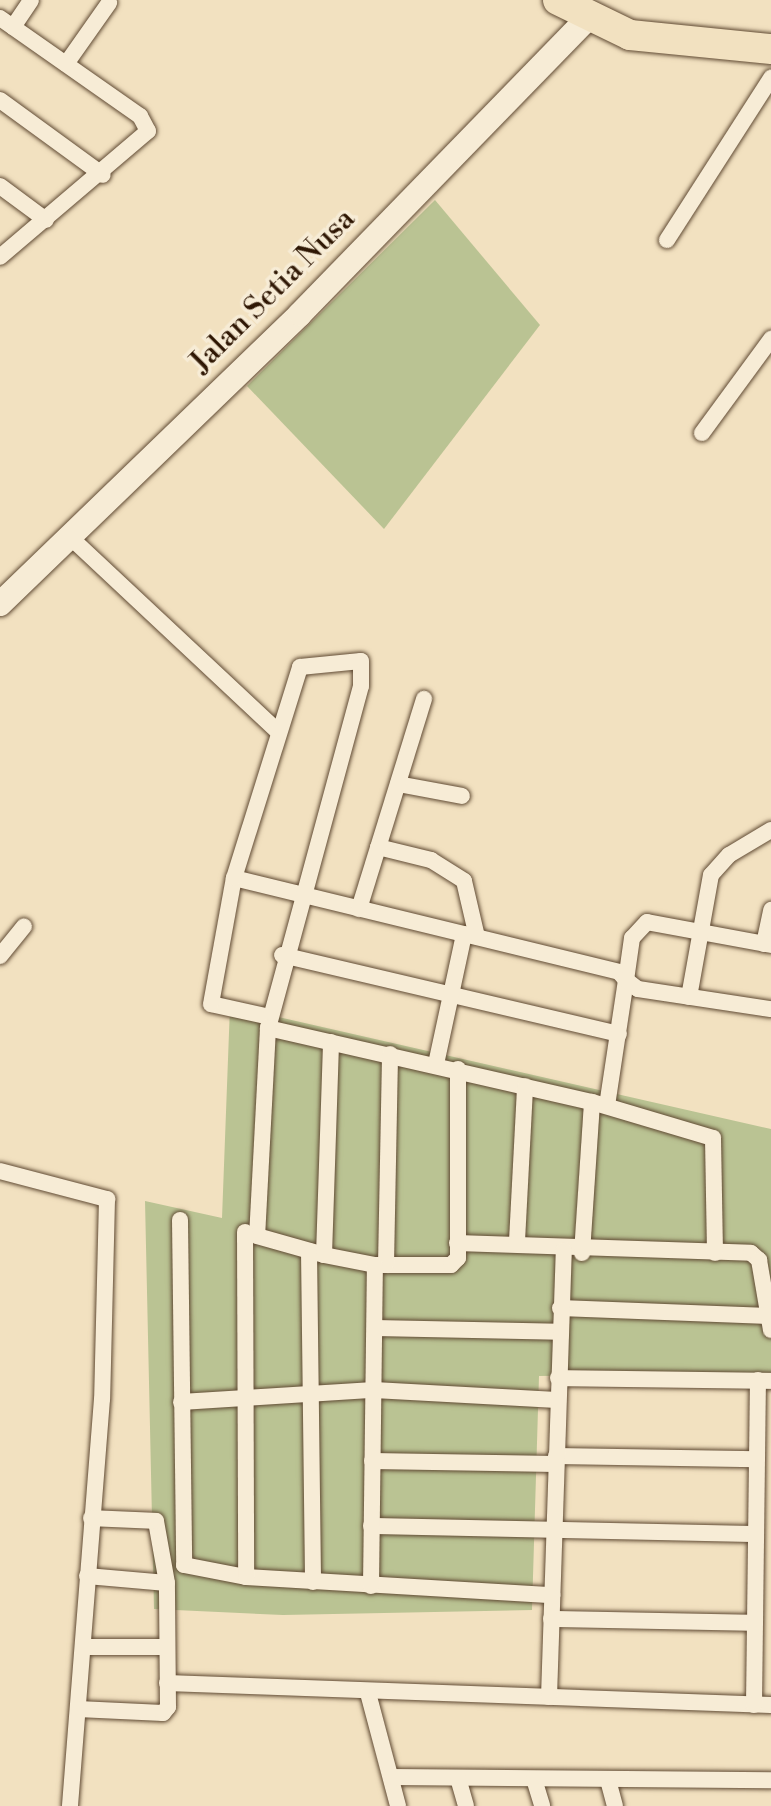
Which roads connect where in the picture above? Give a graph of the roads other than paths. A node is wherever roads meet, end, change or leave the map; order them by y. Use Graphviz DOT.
graph roads {
  1 [pos="31,0"];
  2 [pos="558,0"];
  3 [pos="109,3"];
  4 [pos="587,19"];
  5 [pos="6,22"];
  6 [pos="769,52"];
  7 [pos="66,64"];
  8 [pos="771,78"];
  9 [pos="0,100"];
  10 [pos="103,175"];
  11 [pos="0,186"];
  12 [pos="46,220"];
  13 [pos="667,240"];
  14 [pos="0,257"];
  15 [pos="771,339"];
  16 [pos="702,433"];
  17 [pos="69,536"];
  18 [pos="0,604"];
  19 [pos="424,699"];
  20 [pos="276,730"];
  21 [pos="398,784"];
  22 [pos="462,796"];
  23 [pos="771,830"];
  24 [pos="378,847"];
  25 [pos="234,878"];
  26 [pos="299,893"];
  27 [pos="359,909"];
  28 [pos="771,910"];
  29 [pos="24,926"];
  30 [pos="701,932"];
  31 [pos="471,935"];
  32 [pos="768,945"];
  33 [pos="282,955"];
  34 [pos="0,956"];
  35 [pos="626,980"];
  36 [pos="689,997"];
  37 [pos="450,998"];
  38 [pos="771,1009"];
  39 [pos="269,1022"];
  40 [pos="619,1034"];
  41 [pos="331,1042"];
  42 [pos="390,1054"];
  43 [pos="436,1064"];
  44 [pos="458,1069"];
  45 [pos="525,1086"];
  46 [pos="599,1104"];
  47 [pos="0,1171"];
  48 [pos="180,1220"];
  49 [pos="245,1232"];
  50 [pos="517,1241"];
  51 [pos="457,1243"];
  52 [pos="564,1250"];
  53 [pos="316,1253"];
  54 [pos="582,1253"];
  55 [pos="715,1253"];
  56 [pos="380,1265"];
  57 [pos="560,1308"];
  58 [pos="770,1323"];
  59 [pos="375,1328"];
  60 [pos="559,1332"];
  61 [pos="558,1378"];
  62 [pos="764,1380"];
  63 [pos="374,1390"];
  64 [pos="311,1394"];
  65 [pos="246,1397"];
  66 [pos="557,1400"];
  67 [pos="181,1402"];
  68 [pos="757,1459"];
  69 [pos="556,1460"];
  70 [pos="372,1461"];
  71 [pos="91,1518"];
  72 [pos="371,1526"];
  73 [pos="554,1529"];
  74 [pos="756,1534"];
  75 [pos="87,1576"];
  76 [pos="246,1577"];
  77 [pos="313,1582"];
  78 [pos="167,1583"];
  79 [pos="371,1586"];
  80 [pos="552,1595"];
  81 [pos="551,1619"];
  82 [pos="755,1623"];
  83 [pos="83,1647"];
  84 [pos="167,1647"];
  85 [pos="167,1683"];
  86 [pos="368,1693"];
  87 [pos="549,1697"];
  88 [pos="754,1705"];
  89 [pos="771,1705"];
  90 [pos="78,1709"];
  91 [pos="391,1777"];
  92 [pos="458,1778"];
  93 [pos="534,1779"];
  94 [pos="608,1780"];
  95 [pos="771,1780"];
  96 [pos="70,1806"];
  97 [pos="398,1806"];
  98 [pos="466,1806"];
  99 [pos="542,1806"];
  100 [pos="615,1806"];
  1 -- 5 [label="street"];
  2 -- 4 [label="highway"];
  3 -- 7 [label="street"];
  4 -- 6 [label="highway"];
  4 -- 17 [label="street, Jalan Setia Nusa"];
  5 -- 7 [label="street"];
  7 -- 10 [label="street"];
  8 -- 13 [label="street"];
  9 -- 10 [label="street"];
  10 -- 12 [label="street"];
  11 -- 12 [label="street"];
  12 -- 14 [label="street"];
  15 -- 16 [label="street"];
  17 -- 18 [label="street, Jalan Setia Nusa"];
  17 -- 20 [label="street"];
  19 -- 21 [label="street"];
  20 -- 25 [label="street"];
  20 -- 26 [label="street"];
  21 -- 22 [label="street"];
  21 -- 24 [label="street"];
  23 -- 30 [label="street"];
  24 -- 27 [label="street"];
  24 -- 31 [label="street"];
  25 -- 26 [label="street"];
  25 -- 39 [label="street"];
  26 -- 27 [label="street"];
  26 -- 33 [label="street"];
  27 -- 31 [label="street"];
  28 -- 32 [label="street"];
  29 -- 34 [label="street"];
  30 -- 32 [label="street"];
  30 -- 35 [label="street"];
  30 -- 36 [label="street"];
  31 -- 35 [label="street"];
  31 -- 37 [label="street"];
  33 -- 37 [label="street"];
  33 -- 39 [label="street"];
  35 -- 36 [label="street"];
  35 -- 40 [label="street"];
  36 -- 38 [label="street"];
  37 -- 40 [label="street"];
  37 -- 43 [label="street"];
  39 -- 41 [label="street"];
  39 -- 53 [label="street"];
  40 -- 46 [label="street"];
  41 -- 42 [label="street"];
  41 -- 53 [label="street"];
  42 -- 43 [label="street"];
  42 -- 56 [label="street"];
  43 -- 44 [label="street"];
  44 -- 45 [label="street"];
  44 -- 51 [label="street"];
  45 -- 46 [label="street"];
  45 -- 50 [label="street"];
  46 -- 54 [label="street"];
  46 -- 55 [label="street"];
  47 -- 71 [label="street"];
  48 -- 67 [label="street"];
  49 -- 65 [label="street"];
  50 -- 51 [label="street"];
  50 -- 52 [label="street"];
  51 -- 56 [label="street"];
  52 -- 54 [label="street"];
  52 -- 57 [label="street"];
  53 -- 56 [label="street"];
  53 -- 64 [label="street"];
  54 -- 55 [label="street"];
  55 -- 58 [label="street"];
  56 -- 59 [label="street"];
  57 -- 58 [label="street"];
  57 -- 60 [label="street"];
  59 -- 60 [label="street"];
  59 -- 63 [label="street"];
  60 -- 61 [label="street"];
  61 -- 62 [label="street"];
  61 -- 66 [label="street"];
  62 -- 68 [label="street"];
  63 -- 64 [label="street"];
  63 -- 66 [label="street"];
  63 -- 70 [label="street"];
  64 -- 65 [label="street"];
  64 -- 77 [label="street"];
  65 -- 67 [label="street"];
  65 -- 76 [label="street"];
  66 -- 69 [label="street"];
  67 -- 76 [label="street"];
  68 -- 69 [label="street"];
  68 -- 74 [label="street"];
  69 -- 70 [label="street"];
  69 -- 73 [label="street"];
  70 -- 72 [label="street"];
  71 -- 75 [label="street"];
  71 -- 78 [label="street"];
  72 -- 73 [label="street"];
  72 -- 79 [label="street"];
  73 -- 74 [label="street"];
  73 -- 80 [label="street"];
  74 -- 82 [label="street"];
  75 -- 78 [label="street"];
  75 -- 83 [label="street"];
  76 -- 77 [label="street"];
  77 -- 79 [label="street"];
  78 -- 84 [label="street"];
  79 -- 80 [label="street"];
  80 -- 81 [label="street"];
  81 -- 82 [label="street"];
  81 -- 87 [label="street"];
  82 -- 88 [label="street"];
  83 -- 84 [label="street"];
  83 -- 90 [label="street"];
  84 -- 85 [label="street"];
  85 -- 86 [label="street"];
  85 -- 90 [label="street"];
  86 -- 87 [label="street"];
  86 -- 91 [label="street"];
  87 -- 88 [label="street"];
  88 -- 89 [label="street"];
  90 -- 96 [label="street"];
  91 -- 92 [label="street"];
  91 -- 97 [label="street"];
  92 -- 93 [label="street"];
  92 -- 98 [label="street"];
  93 -- 94 [label="street"];
  93 -- 99 [label="street"];
  94 -- 95 [label="street"];
  94 -- 100 [label="street"];
}
